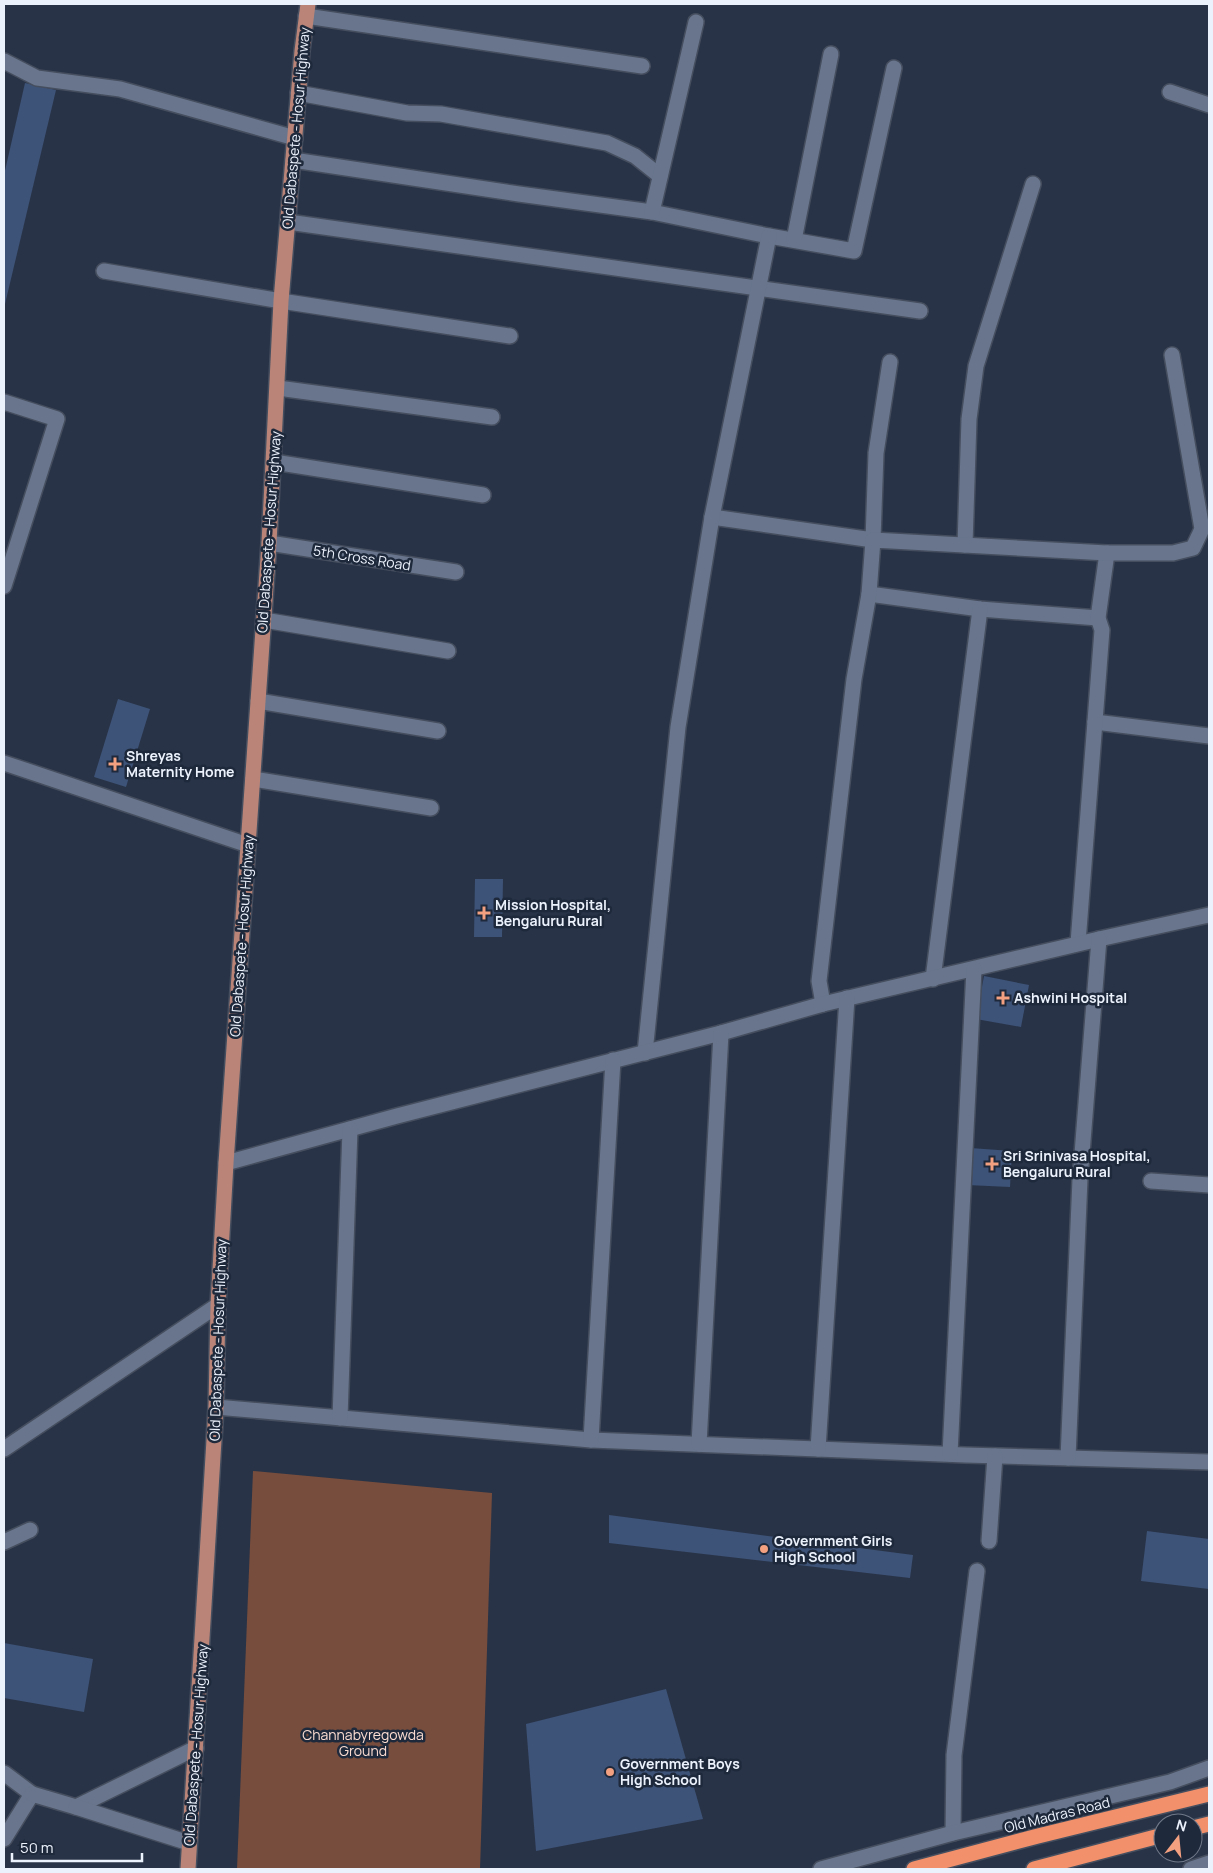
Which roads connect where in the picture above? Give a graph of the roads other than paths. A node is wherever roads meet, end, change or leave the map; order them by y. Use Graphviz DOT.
graph roads {
  1 [pos="307,10"];
  2 [pos="696,22"];
  3 [pos="831,54"];
  4 [pos="4,61"];
  5 [pos="642,66"];
  6 [pos="894,68"];
  7 [pos="1170,92"];
  8 [pos="298,93"];
  9 [pos="1209,105"];
  10 [pos="295,138"];
  11 [pos="293,160"];
  12 [pos="660,176"];
  13 [pos="1033,184"];
  14 [pos="652,212"];
  15 [pos="288,222"];
  16 [pos="769,236"];
  17 [pos="794,240"];
  18 [pos="104,271"];
  19 [pos="758,288"];
  20 [pos="281,300"];
  21 [pos="920,311"];
  22 [pos="510,336"];
  23 [pos="1172,355"];
  24 [pos="890,362"];
  25 [pos="278,388"];
  26 [pos="4,402"];
  27 [pos="492,417"];
  28 [pos="274,462"];
  29 [pos="483,496"];
  30 [pos="712,517"];
  31 [pos="1206,529"];
  32 [pos="873,540"];
  33 [pos="269,543"];
  34 [pos="965,545"];
  35 [pos="1107,553"];
  36 [pos="456,572"];
  37 [pos="4,585"];
  38 [pos="869,594"];
  39 [pos="980,609"];
  40 [pos="1098,618"];
  41 [pos="264,620"];
  42 [pos="448,651"];
  43 [pos="258,701"];
  44 [pos="1095,722"];
  45 [pos="438,731"];
  46 [pos="1209,736"];
  47 [pos="4,763"];
  48 [pos="253,779"];
  49 [pos="431,808"];
  50 [pos="248,845"];
  51 [pos="1209,915"];
  52 [pos="1099,938"];
  53 [pos="1078,944"];
  54 [pos="974,969"];
  55 [pos="933,979"];
  56 [pos="847,998"];
  57 [pos="823,1004"];
  58 [pos="721,1033"];
  59 [pos="645,1052"];
  60 [pos="613,1060"];
  61 [pos="350,1129"];
  62 [pos="226,1163"];
  63 [pos="1151,1181"];
  64 [pos="1209,1185"];
  65 [pos="218,1304"];
  66 [pos="216,1407"];
  67 [pos="340,1418"];
  68 [pos="591,1440"];
  69 [pos="699,1444"];
  70 [pos="4,1449"];
  71 [pos="818,1449"];
  72 [pos="950,1454"];
  73 [pos="995,1456"];
  74 [pos="1068,1458"];
  75 [pos="1209,1462"];
  76 [pos="30,1530"];
  77 [pos="4,1542"];
  78 [pos="990,1542"];
  79 [pos="977,1571"];
  80 [pos="196,1748"];
  81 [pos="1209,1768"];
  82 [pos="4,1773"];
  83 [pos="32,1794"];
  84 [pos="1209,1794"];
  85 [pos="76,1807"];
  86 [pos="953,1833"];
  87 [pos="4,1838"];
  88 [pos="1153,1838"];
  89 [pos="189,1843"];
  90 [pos="1209,1863"];
  91 [pos="1040,1868"];
  92 [pos="188,1869"];
  93 [pos="821,1869"];
  94 [pos="914,1869"];
  95 [pos="1191,1869"];
  1 -- 5 [label="street"];
  1 -- 8 [label="main road, Old Dabaspete - Hosur Highway"];
  2 -- 12 [label="street"];
  3 -- 17 [label="street"];
  4 -- 10 [label="street"];
  6 -- 17 [label="street"];
  7 -- 9 [label="street"];
  8 -- 10 [label="main road, Old Dabaspete - Hosur Highway"];
  8 -- 12 [label="street"];
  10 -- 11 [label="main road, Old Dabaspete - Hosur Highway"];
  11 -- 14 [label="street"];
  11 -- 15 [label="main road, Old Dabaspete - Hosur Highway"];
  12 -- 14 [label="street"];
  13 -- 34 [label="street"];
  14 -- 16 [label="street"];
  15 -- 19 [label="street"];
  15 -- 20 [label="main road, Old Dabaspete - Hosur Highway"];
  16 -- 17 [label="street"];
  16 -- 19 [label="street"];
  18 -- 20 [label="street"];
  19 -- 21 [label="street"];
  19 -- 30 [label="street"];
  20 -- 22 [label="street"];
  20 -- 25 [label="main road, Old Dabaspete - Hosur Highway"];
  23 -- 31 [label="street"];
  24 -- 32 [label="street"];
  25 -- 27 [label="street"];
  25 -- 28 [label="main road, Old Dabaspete - Hosur Highway"];
  26 -- 37 [label="street"];
  28 -- 29 [label="street"];
  28 -- 33 [label="main road, Old Dabaspete - Hosur Highway"];
  30 -- 32 [label="street"];
  30 -- 59 [label="street"];
  31 -- 35 [label="street"];
  32 -- 34 [label="street"];
  32 -- 38 [label="street"];
  33 -- 36 [label="street, 5th Cross Road"];
  33 -- 41 [label="main road, Old Dabaspete - Hosur Highway"];
  34 -- 35 [label="street"];
  35 -- 40 [label="street"];
  38 -- 39 [label="street"];
  38 -- 57 [label="street"];
  39 -- 40 [label="street"];
  39 -- 55 [label="street"];
  40 -- 44 [label="street"];
  41 -- 42 [label="street"];
  41 -- 43 [label="main road, Old Dabaspete - Hosur Highway"];
  43 -- 45 [label="street"];
  43 -- 48 [label="main road, Old Dabaspete - Hosur Highway"];
  44 -- 46 [label="street"];
  44 -- 53 [label="street"];
  47 -- 50 [label="street"];
  48 -- 49 [label="street"];
  48 -- 50 [label="main road, Old Dabaspete - Hosur Highway"];
  50 -- 62 [label="main road, Old Dabaspete - Hosur Highway"];
  51 -- 52 [label="street"];
  52 -- 53 [label="street"];
  52 -- 74 [label="street"];
  53 -- 54 [label="street"];
  54 -- 55 [label="street"];
  54 -- 72 [label="street"];
  55 -- 56 [label="street"];
  56 -- 57 [label="street"];
  56 -- 71 [label="street"];
  57 -- 58 [label="street"];
  58 -- 59 [label="street"];
  58 -- 69 [label="street"];
  59 -- 60 [label="street"];
  60 -- 61 [label="street"];
  60 -- 68 [label="street"];
  61 -- 62 [label="street"];
  61 -- 67 [label="street"];
  62 -- 65 [label="main road, Old Dabaspete - Hosur Highway"];
  63 -- 64 [label="street"];
  65 -- 66 [label="main road, Old Dabaspete - Hosur Highway"];
  65 -- 70 [label="street"];
  66 -- 67 [label="street"];
  66 -- 80 [label="main road, Old Dabaspete - Hosur Highway"];
  67 -- 68 [label="street"];
  68 -- 69 [label="street"];
  69 -- 71 [label="street"];
  71 -- 72 [label="street"];
  72 -- 73 [label="street"];
  73 -- 74 [label="street"];
  73 -- 78 [label="street"];
  74 -- 75 [label="street"];
  76 -- 77 [label="street"];
  79 -- 86 [label="street"];
  80 -- 85 [label="street"];
  80 -- 89 [label="main road, Old Dabaspete - Hosur Highway"];
  81 -- 86 [label="street"];
  82 -- 83 [label="street"];
  83 -- 85 [label="street"];
  83 -- 87 [label="street"];
  84 -- 94 [label="highway, Old Madras Road"];
  85 -- 89 [label="street"];
  86 -- 93 [label="street"];
  88 -- 91 [label="highway"];
  89 -- 92 [label="main road, Old Dabaspete - Hosur Highway"];
  90 -- 95 [label="street"];
}
